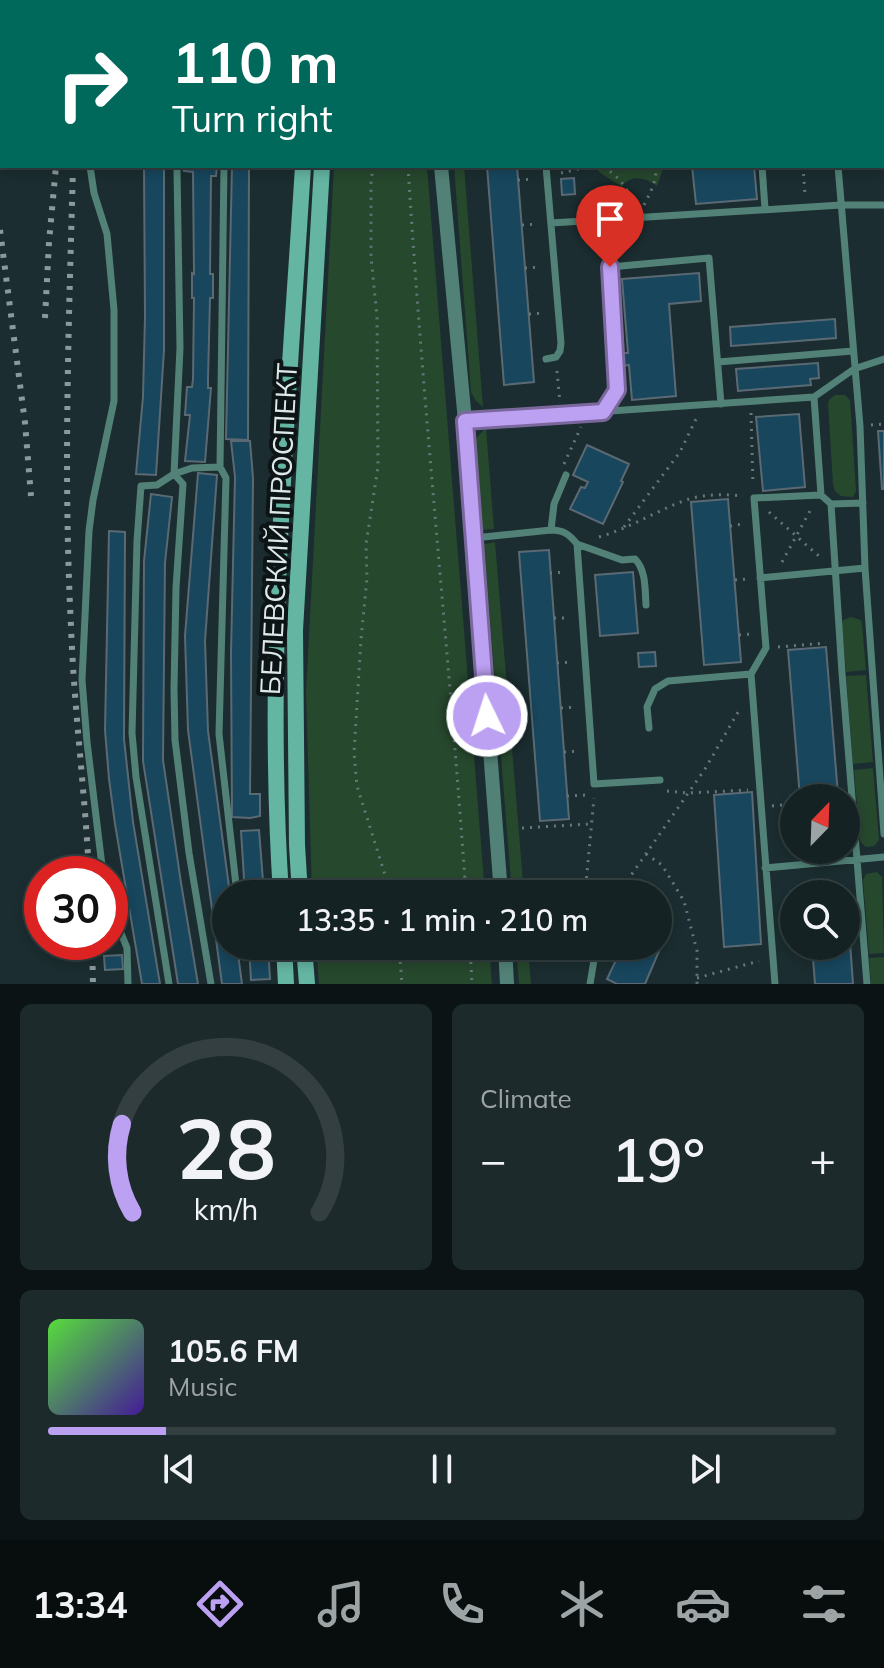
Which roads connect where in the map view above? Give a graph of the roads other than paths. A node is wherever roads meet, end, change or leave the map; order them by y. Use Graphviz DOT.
graph roads {
  1 [pos="90,168"];
  2 [pos="224,168"];
  3 [pos="303,168"];
  4 [pos="322,168"];
  5 [pos="441,168"];
  6 [pos="546,168"];
  7 [pos="762,168"];
  8 [pos="838,168"];
  9 [pos="177,170"];
  10 [pos="841,205"];
  11 [pos="884,205"];
  12 [pos="765,209"];
  13 [pos="551,223"];
  14 [pos="853,351"];
  15 [pos="546,359"];
  16 [pos="884,359"];
  17 [pos="718,362"];
  18 [pos="854,369"];
  19 [pos="814,397"];
  20 [pos="721,404"];
  21 [pos="603,412"];
  22 [pos="465,421"];
  23 [pos="220,467"];
  24 [pos="174,474"];
  25 [pos="566,475"];
  26 [pos="821,495"];
  27 [pos="863,503"];
  28 [pos="831,504"];
  29 [pos="551,530"];
  30 [pos="474,538"];
  31 [pos="577,544"];
  32 [pos="865,568"];
  33 [pos="835,570"];
  34 [pos="760,578"];
  35 [pos="646,605"];
  36 [pos="751,674"];
  37 [pos="884,707"];
  38 [pos="875,708"];
  39 [pos="649,728"];
  40 [pos="882,778"];
  41 [pos="660,780"];
  42 [pos="851,784"];
  43 [pos="884,834"];
  44 [pos="101,856"];
  45 [pos="884,857"];
  46 [pos="860,860"];
  47 [pos="811,864"];
  48 [pos="857,864"];
  49 [pos="765,868"];
  50 [pos="235,880"];
  51 [pos="280,880"];
  52 [pos="299,880"];
  53 [pos="500,880"];
  54 [pos="127,960"];
  55 [pos="285,960"];
  56 [pos="305,960"];
  57 [pos="506,960"];
  58 [pos="594,960"];
  59 [pos="128,984"];
  60 [pos="169,984"];
  61 [pos="211,984"];
  62 [pos="286,984"];
  63 [pos="307,984"];
  64 [pos="507,984"];
  65 [pos="590,984"];
  66 [pos="775,984"];
  67 [pos="867,984"];
  1 -- 44 [label="lane"];
  2 -- 23 [label="lane"];
  3 -- 51 [label="street, БЕЛЕВСКИЙ ПРОСПЕКТ"];
  4 -- 52 [label="street, БЕЛЕВСКИЙ ПРОСПЕКТ"];
  5 -- 22 [label="street"];
  6 -- 13 [label="lane"];
  7 -- 12 [label="lane"];
  8 -- 10 [label="lane"];
  9 -- 24 [label="lane"];
  10 -- 11 [label="lane"];
  10 -- 12 [label="lane"];
  10 -- 14 [label="lane"];
  12 -- 13 [label="lane"];
  13 -- 15 [label="lane"];
  14 -- 17 [label="lane"];
  14 -- 18 [label="lane"];
  16 -- 18 [label="lane"];
  17 -- 20 [label="lane"];
  17 -- 21 [label="lane"];
  18 -- 19 [label="lane"];
  18 -- 27 [label="lane"];
  19 -- 20 [label="lane"];
  19 -- 26 [label="lane"];
  20 -- 21 [label="lane"];
  21 -- 22 [label="lane"];
  22 -- 30 [label="street"];
  23 -- 24 [label="lane"];
  23 -- 50 [label="lane"];
  24 -- 60 [label="lane"];
  24 -- 61 [label="lane"];
  25 -- 29 [label="lane"];
  26 -- 28 [label="lane"];
  26 -- 34 [label="lane"];
  27 -- 28 [label="lane"];
  27 -- 32 [label="lane"];
  28 -- 33 [label="lane"];
  29 -- 30 [label="lane"];
  29 -- 31 [label="lane"];
  30 -- 53 [label="street"];
  31 -- 35 [label="lane"];
  31 -- 41 [label="lane"];
  32 -- 33 [label="lane"];
  32 -- 38 [label="lane"];
  33 -- 34 [label="lane"];
  33 -- 42 [label="lane"];
  34 -- 36 [label="lane"];
  36 -- 39 [label="lane"];
  36 -- 49 [label="lane"];
  37 -- 38 [label="lane"];
  38 -- 40 [label="lane"];
  40 -- 43 [label="lane"];
  45 -- 46 [label="lane"];
  47 -- 49 [label="lane"];
  48 -- 67 [label="lane"];
  49 -- 66 [label="lane"];
  54 -- 59 [label="lane"];
  55 -- 62 [label="street"];
  56 -- 63 [label="street"];
  57 -- 64 [label="street"];
  58 -- 65 [label="lane"];
}
